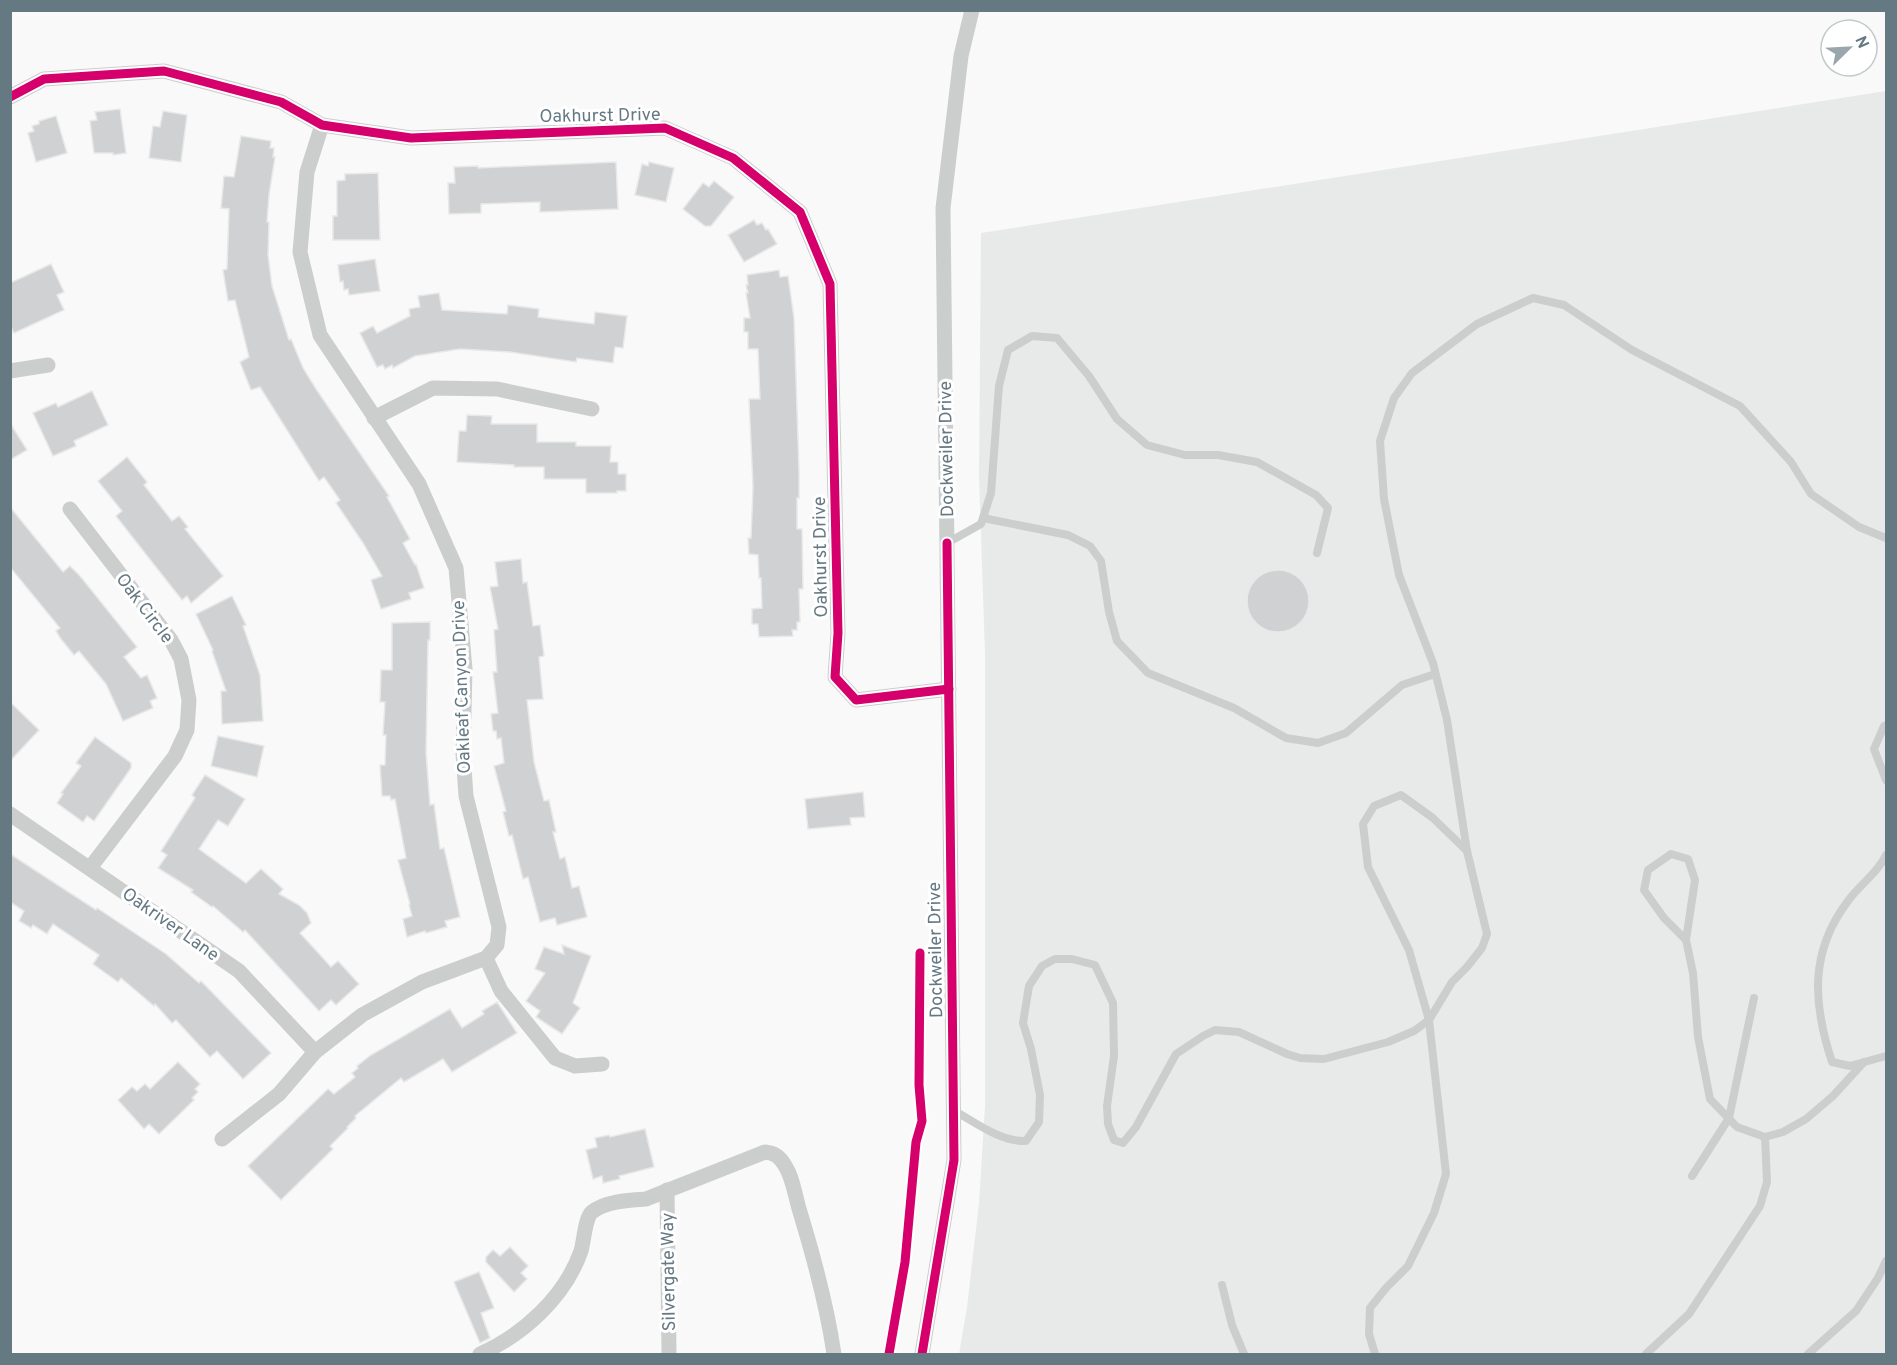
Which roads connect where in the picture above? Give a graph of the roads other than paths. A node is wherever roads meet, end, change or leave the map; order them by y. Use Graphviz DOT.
graph roads {
  1 [pos="972,10"];
  2 [pos="10,97"];
  3 [pos="322,125"];
  4 [pos="48,364"];
  5 [pos="10,371"];
  6 [pos="592,409"];
  7 [pos="374,418"];
  8 [pos="70,509"];
  9 [pos="983,518"];
  10 [pos="1887,538"];
  11 [pos="947,543"];
  12 [pos="1317,553"];
  13 [pos="1436,674"];
  14 [pos="949,689"];
  15 [pos="1887,725"];
  16 [pos="1887,780"];
  17 [pos="10,814"];
  18 [pos="1467,851"];
  19 [pos="1887,855"];
  20 [pos="90,868"];
  21 [pos="1686,940"];
  22 [pos="486,958"];
  23 [pos="1754,998"];
  24 [pos="1429,1020"];
  25 [pos="315,1052"];
  26 [pos="1887,1056"];
  27 [pos="1864,1062"];
  28 [pos="603,1064"];
  29 [pos="953,1110"];
  30 [pos="1729,1118"];
  31 [pos="1765,1137"];
  32 [pos="222,1139"];
  33 [pos="1692,1176"];
  34 [pos="667,1190"];
  35 [pos="1887,1261"];
  36 [pos="1222,1285"];
  37 [pos="500,1351"];
  38 [pos="480,1354"];
  39 [pos="669,1354"];
  40 [pos="834,1354"];
  41 [pos="922,1354"];
  42 [pos="1244,1354"];
  43 [pos="1375,1354"];
  44 [pos="1646,1354"];
  45 [pos="1808,1354"];
  1 -- 11 [label="street, Dockweiler Drive"];
  2 -- 3 [label="street, Oakhurst Drive"];
  3 -- 7 [label="street, Oakleaf Canyon Drive"];
  3 -- 14 [label="street, Oakhurst Drive"];
  4 -- 5 [label="street"];
  6 -- 7 [label="street"];
  7 -- 22 [label="street, Oakleaf Canyon Drive"];
  8 -- 20 [label="street, Oak Circle"];
  9 -- 11 [label="lane"];
  9 -- 12 [label="lane"];
  9 -- 13 [label="lane"];
  10 -- 13 [label="lane"];
  11 -- 14 [label="street, Dockweiler Drive"];
  13 -- 18 [label="lane"];
  14 -- 29 [label="street, Dockweiler Drive"];
  15 -- 16 [label="lane"];
  17 -- 20 [label="street, Oakriver Lane"];
  18 -- 24 [label="lane"];
  18 -- 24 [label="lane"];
  19 -- 27 [label="lane"];
  20 -- 25 [label="street, Oakriver Lane"];
  21 -- 21 [label="lane"];
  21 -- 30 [label="lane"];
  22 -- 25 [label="street"];
  22 -- 28 [label="street"];
  23 -- 30 [label="lane"];
  24 -- 29 [label="lane"];
  24 -- 43 [label="lane"];
  25 -- 32 [label="street"];
  26 -- 27 [label="lane"];
  27 -- 31 [label="lane"];
  29 -- 41 [label="street, Dockweiler Drive"];
  30 -- 31 [label="lane"];
  30 -- 33 [label="lane"];
  31 -- 44 [label="lane"];
  34 -- 37 [label="street"];
  34 -- 39 [label="street, Silvergate Way"];
  34 -- 40 [label="street"];
  35 -- 45 [label="lane"];
  36 -- 42 [label="lane"];
  37 -- 38 [label="street"];
}
